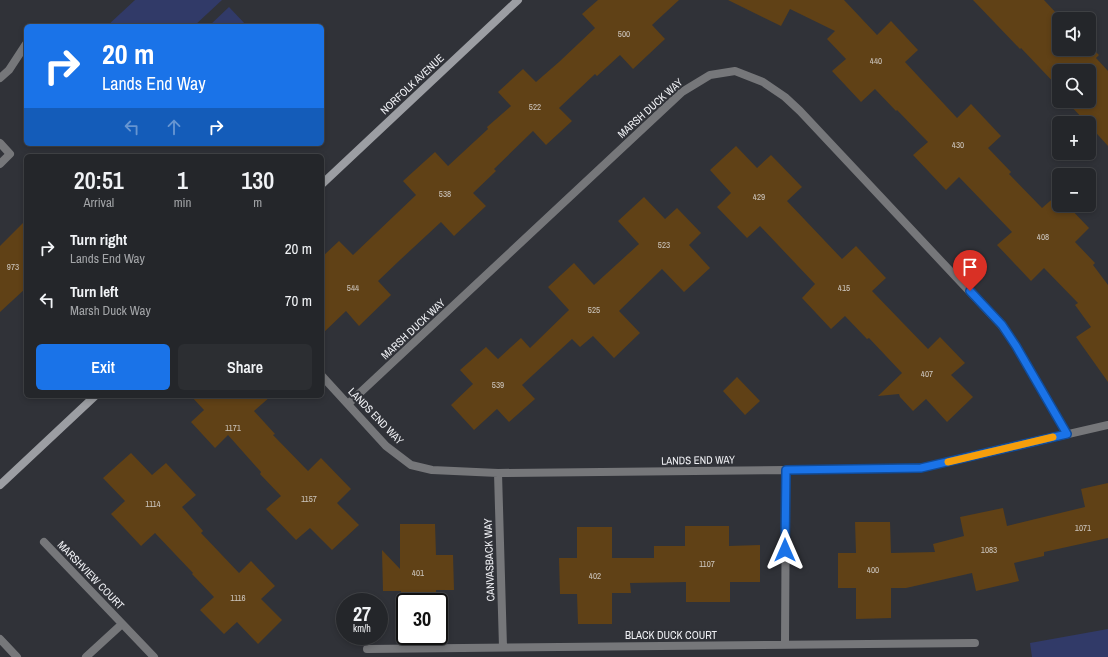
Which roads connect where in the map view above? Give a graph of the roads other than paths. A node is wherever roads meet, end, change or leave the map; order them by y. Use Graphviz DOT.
graph roads {
  1 [pos="518,0"];
  2 [pos="24,47"];
  3 [pos="0,78"];
  4 [pos="0,143"];
  5 [pos="0,164"];
  6 [pos="324,182"];
  7 [pos="324,378"];
  8 [pos="93,398"];
  9 [pos="348,404"];
  10 [pos="1108,424"];
  11 [pos="1067,434"];
  12 [pos="786,470"];
  13 [pos="498,473"];
  14 [pos="0,485"];
  15 [pos="44,542"];
  16 [pos="122,624"];
  17 [pos="0,640"];
  18 [pos="975,643"];
  19 [pos="785,645"];
  20 [pos="503,647"];
  21 [pos="367,648"];
  22 [pos="17,657"];
  23 [pos="86,657"];
  24 [pos="154,657"];
  1 -- 6 [label="main road, NORFOLK AVENUE"];
  2 -- 3 [label="street"];
  4 -- 5 [label="street"];
  7 -- 9 [label="street, LANDS END WAY"];
  8 -- 14 [label="main road"];
  9 -- 11 [label="street, MARSH DUCK WAY"];
  9 -- 13 [label="street, LANDS END WAY"];
  10 -- 11 [label="street, LANDS END WAY"];
  11 -- 12 [label="street, LANDS END WAY"];
  12 -- 13 [label="street, LANDS END WAY"];
  12 -- 19 [label="street"];
  13 -- 20 [label="street, CANVASBACK WAY"];
  15 -- 16 [label="street, MARSHVIEW COURT"];
  16 -- 23 [label="street, MARSHVIEW COURT"];
  16 -- 24 [label="street, MARSHVIEW COURT"];
  17 -- 22 [label="street"];
  18 -- 19 [label="street, BLACK DUCK COURT"];
  19 -- 20 [label="street, BLACK DUCK COURT"];
  20 -- 21 [label="street, BLACK DUCK COURT"];
}
